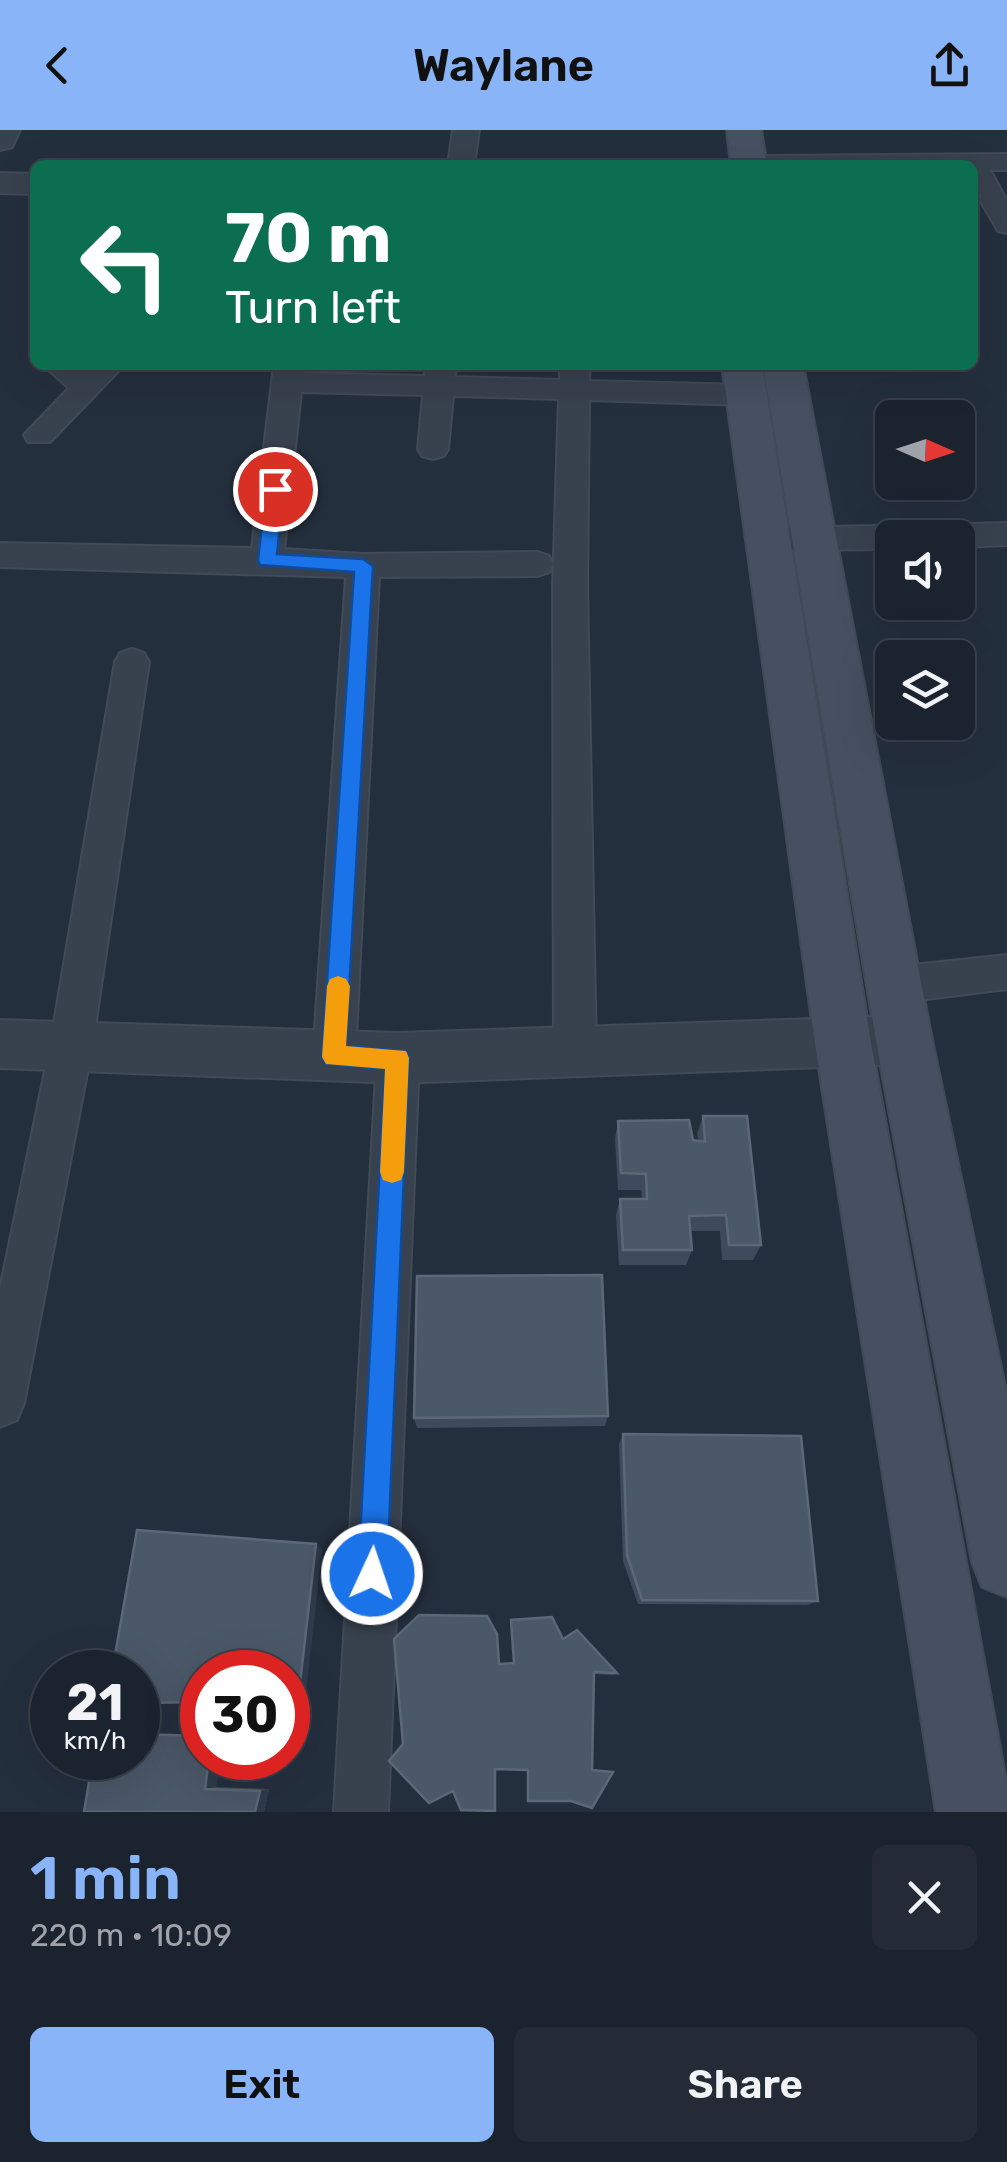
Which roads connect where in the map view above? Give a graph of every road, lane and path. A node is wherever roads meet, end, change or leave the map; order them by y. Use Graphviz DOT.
graph roads {
  1 [pos="4,130"];
  2 [pos="466,130"];
  3 [pos="744,130"];
  4 [pos="0,140"];
  5 [pos="463,160"];
  6 [pos="748,160"];
  7 [pos="978,162"];
  8 [pos="1007,162"];
  9 [pos="978,171"];
  10 [pos="0,183"];
  11 [pos="30,184"];
  12 [pos="1007,224"];
  13 [pos="65,370"];
  14 [pos="104,370"];
  15 [pos="288,373"];
  16 [pos="757,375"];
  17 [pos="440,376"];
  18 [pos="574,378"];
  19 [pos="87,387"];
  20 [pos="39,435"];
  21 [pos="433,449"];
  22 [pos="1007,534"];
  23 [pos="975,535"];
  24 [pos="875,538"];
  25 [pos="790,539"];
  26 [pos="0,555"];
  27 [pos="267,560"];
  28 [pos="537,564"];
  29 [pos="363,566"];
  30 [pos="132,662"];
  31 [pos="1007,972"];
  32 [pos="894,985"];
  33 [pos="904,1040"];
  34 [pos="843,1043"];
  35 [pos="0,1044"];
  36 [pos="71,1047"];
  37 [pos="575,1052"];
  38 [pos="334,1057"];
  39 [pos="398,1058"];
  40 [pos="0,1403"];
  41 [pos="1007,1562"];
  42 [pos="361,1812"];
  43 [pos="974,1812"];
  1 -- 4 [label="street"];
  2 -- 5 [label="street"];
  3 -- 6 [label="main road"];
  7 -- 8 [label="street"];
  9 -- 12 [label="street"];
  10 -- 11 [label="street"];
  13 -- 19 [label="street"];
  14 -- 19 [label="street"];
  15 -- 17 [label="street"];
  15 -- 27 [label="street"];
  16 -- 18 [label="street"];
  16 -- 25 [label="main road"];
  17 -- 18 [label="street"];
  17 -- 21 [label="street"];
  18 -- 37 [label="street"];
  19 -- 20 [label="street"];
  22 -- 23 [label="street"];
  24 -- 25 [label="street"];
  25 -- 32 [label="main road"];
  25 -- 34 [label="main road"];
  26 -- 27 [label="street"];
  27 -- 29 [label="street"];
  28 -- 29 [label="street"];
  29 -- 38 [label="street"];
  30 -- 36 [label="street"];
  31 -- 32 [label="street"];
  32 -- 33 [label="main road"];
  33 -- 34 [label="street"];
  33 -- 41 [label="main road"];
  34 -- 37 [label="street"];
  34 -- 43 [label="main road"];
  35 -- 36 [label="street"];
  36 -- 38 [label="street"];
  36 -- 40 [label="street"];
  37 -- 39 [label="street"];
  38 -- 39 [label="street"];
  39 -- 42 [label="street"];
}
